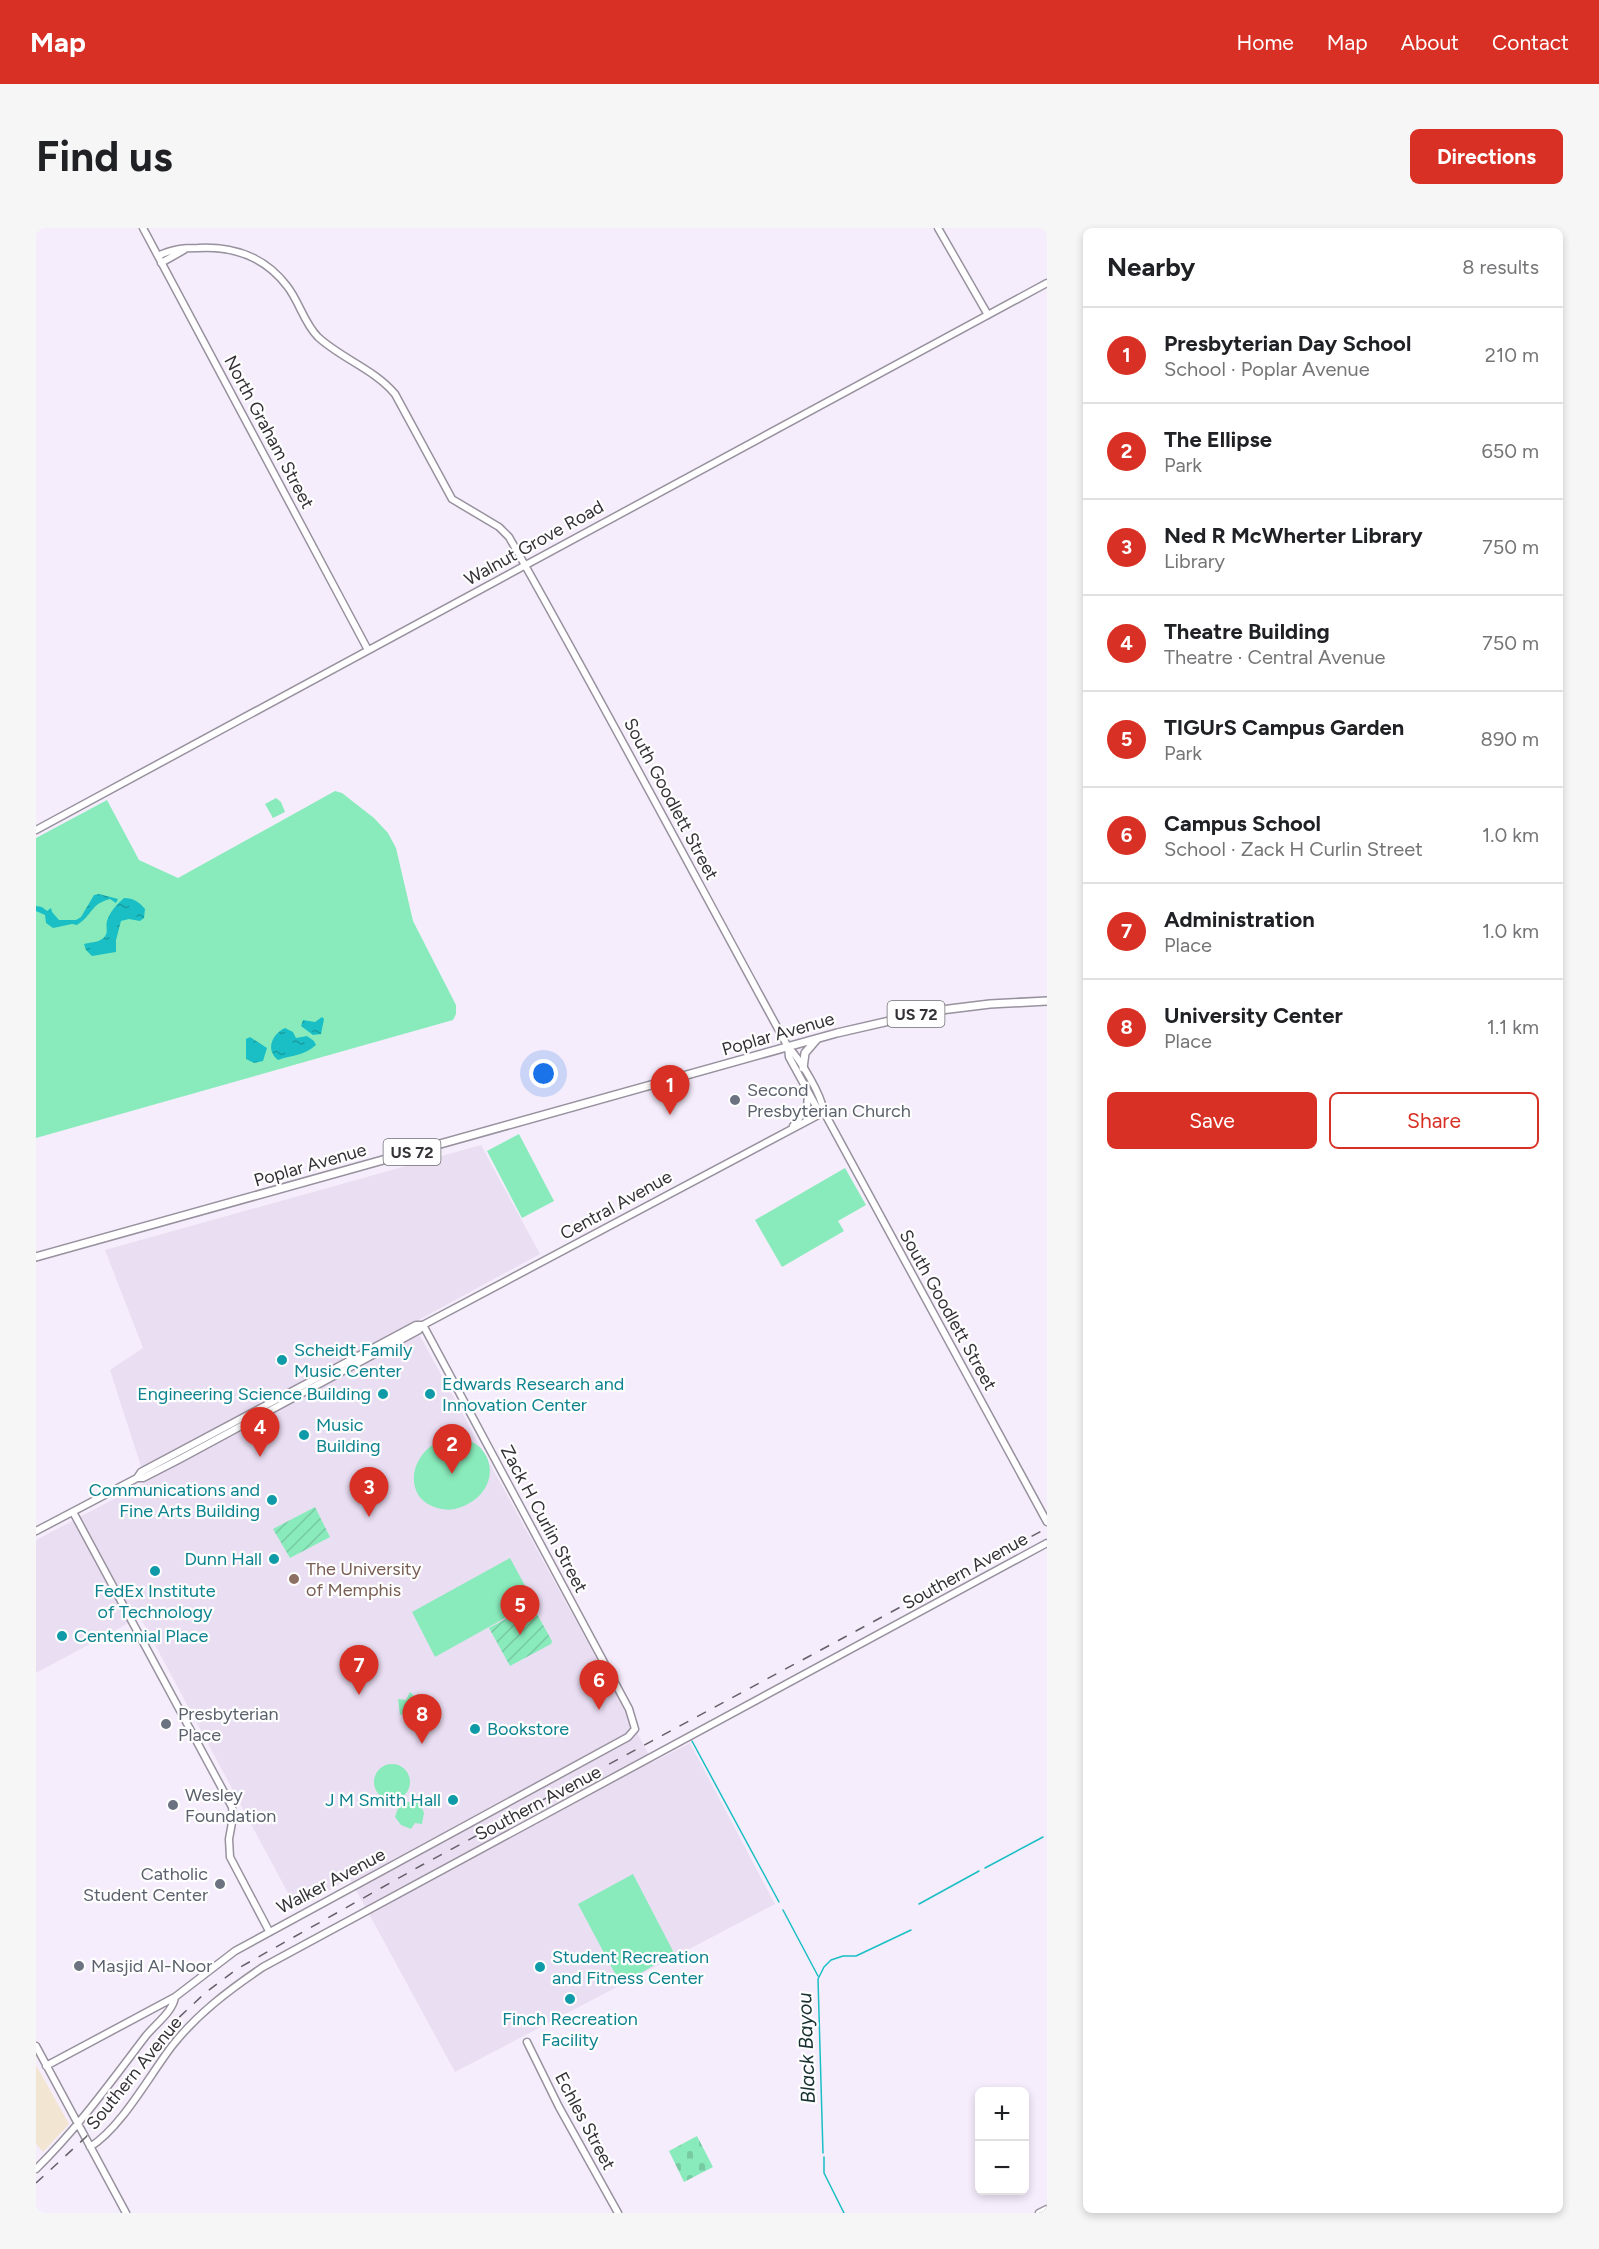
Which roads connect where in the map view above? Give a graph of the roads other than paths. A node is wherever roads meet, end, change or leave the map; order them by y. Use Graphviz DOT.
graph roads {
  1 [pos="143,228"];
  2 [pos="938,228"];
  3 [pos="160,259"];
  4 [pos="1047,283"];
  5 [pos="988,315"];
  6 [pos="525,565"];
  7 [pos="368,650"];
  8 [pos="36,830"];
  9 [pos="1047,1001"];
  10 [pos="818,1038"];
  11 [pos="788,1047"];
  12 [pos="803,1068"];
  13 [pos="808,1092"];
  14 [pos="824,1112"];
  15 [pos="786,1132"];
  16 [pos="36,1257"];
  17 [pos="423,1325"];
  18 [pos="73,1512"];
  19 [pos="1047,1522"];
  20 [pos="36,1532"];
  21 [pos="1047,1543"];
  22 [pos="635,1729"];
  23 [pos="269,1932"];
  24 [pos="175,1997"];
  25 [pos="527,2042"];
  26 [pos="36,2046"];
  27 [pos="46,2066"];
  28 [pos="78,2124"];
  29 [pos="90,2147"];
  30 [pos="36,2169"];
  31 [pos="1047,2209"];
  32 [pos="126,2213"];
  33 [pos="618,2213"];
  34 [pos="1039,2213"];
  1 -- 3 [label="main road, North Graham Street"];
  2 -- 5 [label="main road"];
  3 -- 6 [label="main road, South Goodlett Street"];
  3 -- 7 [label="main road, North Graham Street"];
  4 -- 5 [label="main road, Walnut Grove Road"];
  5 -- 6 [label="main road, Walnut Grove Road"];
  6 -- 7 [label="main road, Walnut Grove Road"];
  6 -- 11 [label="main road, South Goodlett Street"];
  7 -- 8 [label="main road, Walnut Grove Road"];
  9 -- 10 [label="main road, Poplar Avenue / US 72"];
  10 -- 11 [label="main road, Poplar Avenue / US 72"];
  10 -- 12 [label="main road"];
  11 -- 12 [label="main road, South Goodlett Street"];
  11 -- 13 [label="main road, South Goodlett Street"];
  11 -- 16 [label="main road, Poplar Avenue / US 72"];
  12 -- 14 [label="main road, South Goodlett Street"];
  13 -- 14 [label="main road, South Goodlett Street"];
  13 -- 15 [label="main road"];
  14 -- 15 [label="main road, Central Avenue"];
  14 -- 19 [label="main road, South Goodlett Street"];
  15 -- 17 [label="main road, Central Avenue"];
  17 -- 18 [label="main road, Central Avenue"];
  17 -- 22 [label="main road, Zack H Curlin Street"];
  18 -- 20 [label="main road, Central Avenue"];
  18 -- 23 [label="main road"];
  21 -- 29 [label="main road, Southern Avenue"];
  22 -- 23 [label="main road, Walker Avenue"];
  23 -- 24 [label="main road, Walker Avenue"];
  24 -- 27 [label="main road, Walker Avenue"];
  24 -- 28 [label="main road, Southern Avenue"];
  25 -- 33 [label="main road, Echles Street"];
  26 -- 27 [label="main road"];
  27 -- 28 [label="main road"];
  28 -- 29 [label="main road"];
  28 -- 30 [label="main road, Southern Avenue"];
  29 -- 32 [label="main road"];
  31 -- 34 [label="main road"];
}
